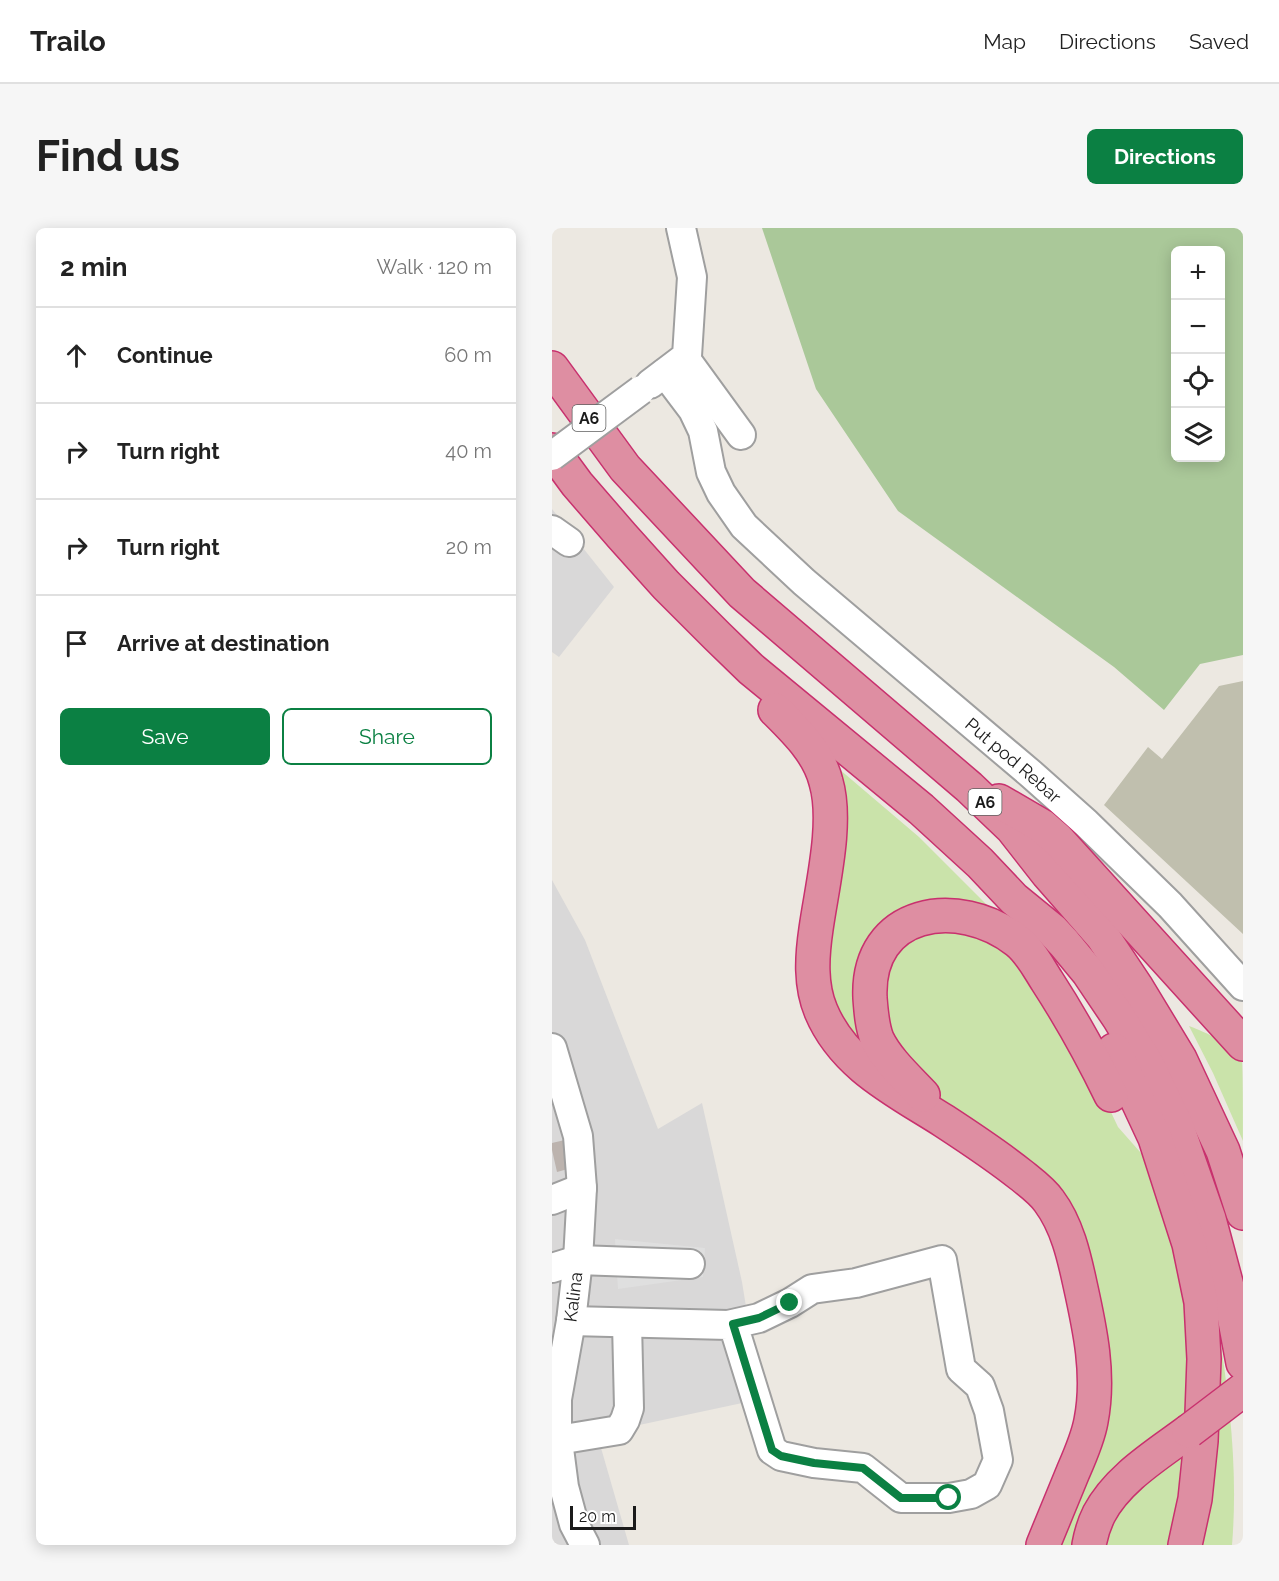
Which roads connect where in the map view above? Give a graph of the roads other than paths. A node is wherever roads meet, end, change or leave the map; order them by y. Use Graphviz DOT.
graph roads {
  1 [pos="681,228"];
  2 [pos="675,366"];
  3 [pos="552,368"];
  4 [pos="741,435"];
  5 [pos="552,450"];
  6 [pos="552,456"];
  7 [pos="717,636"];
  8 [pos="969,787"];
  9 [pos="1014,899"];
  10 [pos="1243,986"];
  11 [pos="1243,1044"];
  12 [pos="552,1048"];
  13 [pos="948,1123"];
  14 [pos="1165,1169"];
  15 [pos="582,1188"];
  16 [pos="552,1200"];
  17 [pos="1243,1213"];
  18 [pos="565,1264"];
  19 [pos="690,1264"];
  20 [pos="571,1321"];
  21 [pos="627,1323"];
  22 [pos="733,1324"];
  23 [pos="1243,1363"];
  24 [pos="1243,1390"];
  25 [pos="558,1440"];
  26 [pos="558,1488"];
  27 [pos="585,1545"];
  28 [pos="1043,1545"];
  29 [pos="1089,1545"];
  30 [pos="1185,1545"];
  1 -- 2 [label="street"];
  2 -- 4 [label="street"];
  2 -- 6 [label="street, bridge"];
  2 -- 10 [label="street, Put pod Rebar"];
  3 -- 8 [label="highway, A6"];
  5 -- 7 [label="highway"];
  7 -- 9 [label="highway"];
  7 -- 13 [label="highway"];
  8 -- 11 [label="highway"];
  8 -- 17 [label="highway, A6"];
  9 -- 14 [label="highway"];
  9 -- 23 [label="highway"];
  12 -- 15 [label="street, Kalina"];
  13 -- 14 [label="highway"];
  13 -- 28 [label="highway"];
  14 -- 30 [label="highway"];
  15 -- 16 [label="street"];
  15 -- 18 [label="street, Kalina"];
  18 -- 19 [label="street"];
  18 -- 20 [label="street, Kalina"];
  20 -- 21 [label="street"];
  20 -- 25 [label="street, Kalina"];
  21 -- 22 [label="street"];
  21 -- 25 [label="street"];
  22 -- 22 [label="street"];
  24 -- 29 [label="highway, bridge"];
  25 -- 26 [label="street, Kalina"];
  26 -- 27 [label="street, Kalina"];
}
